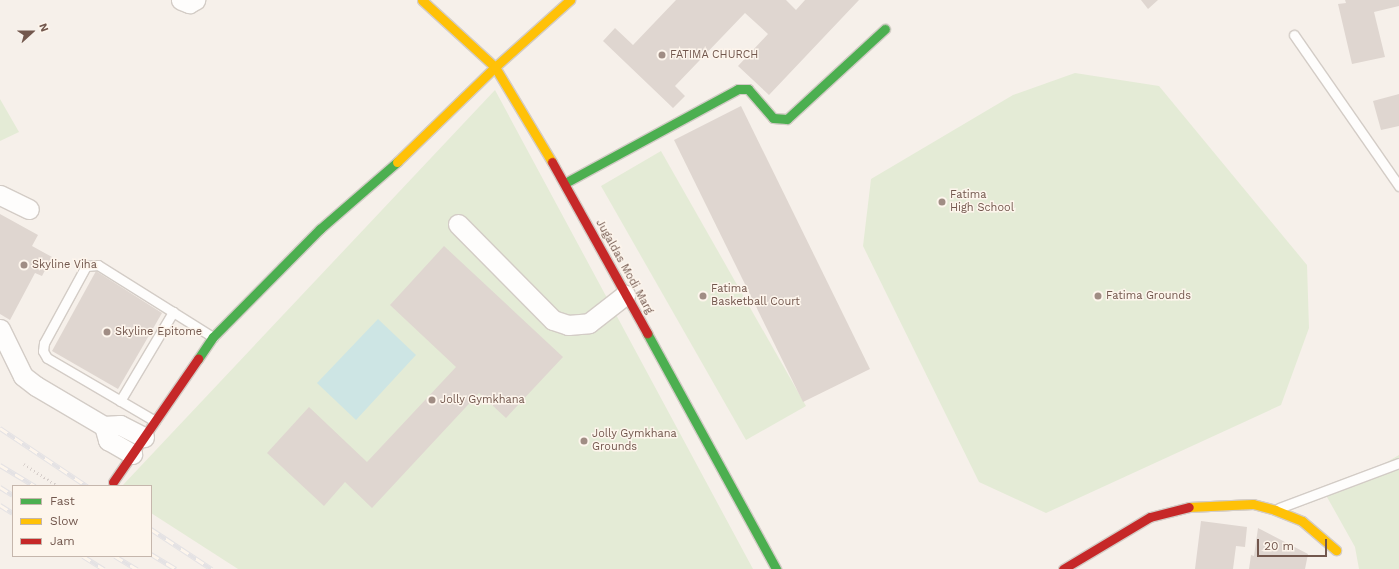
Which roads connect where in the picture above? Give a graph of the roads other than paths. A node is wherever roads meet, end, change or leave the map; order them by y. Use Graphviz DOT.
graph roads {
  1 [pos="181,0"];
  2 [pos="195,0"];
  3 [pos="422,0"];
  4 [pos="570,0"];
  5 [pos="885,29"];
  6 [pos="1294,35"];
  7 [pos="495,67"];
  8 [pos="565,183"];
  9 [pos="1399,186"];
  10 [pos="0,195"];
  11 [pos="29,209"];
  12 [pos="458,224"];
  13 [pos="626,295"];
  14 [pos="173,312"];
  15 [pos="0,329"];
  16 [pos="213,337"];
  17 [pos="120,401"];
  18 [pos="156,422"];
  19 [pos="104,426"];
  20 [pos="144,437"];
  21 [pos="132,454"];
  22 [pos="1399,464"];
  23 [pos="113,482"];
  24 [pos="1275,510"];
  25 [pos="1336,550"];
  26 [pos="776,569"];
  27 [pos="1063,569"];
  1 -- 2 [label="street"];
  3 -- 7 [label="street, Jugaldas Modi Marg"];
  4 -- 7 [label="street"];
  5 -- 8 [label="street"];
  6 -- 9 [label="lane"];
  7 -- 8 [label="street, Jugaldas Modi Marg"];
  7 -- 16 [label="street"];
  8 -- 13 [label="street, Jugaldas Modi Marg"];
  10 -- 11 [label="street"];
  12 -- 13 [label="street"];
  13 -- 26 [label="street, Jugaldas Modi Marg"];
  14 -- 16 [label="lane"];
  14 -- 17 [label="lane"];
  14 -- 17 [label="lane"];
  15 -- 19 [label="street"];
  16 -- 18 [label="street"];
  17 -- 18 [label="lane"];
  18 -- 20 [label="street"];
  19 -- 20 [label="street"];
  19 -- 21 [label="street"];
  20 -- 21 [label="street"];
  21 -- 23 [label="street"];
  22 -- 24 [label="lane"];
  24 -- 25 [label="street"];
  24 -- 27 [label="street"];
}
